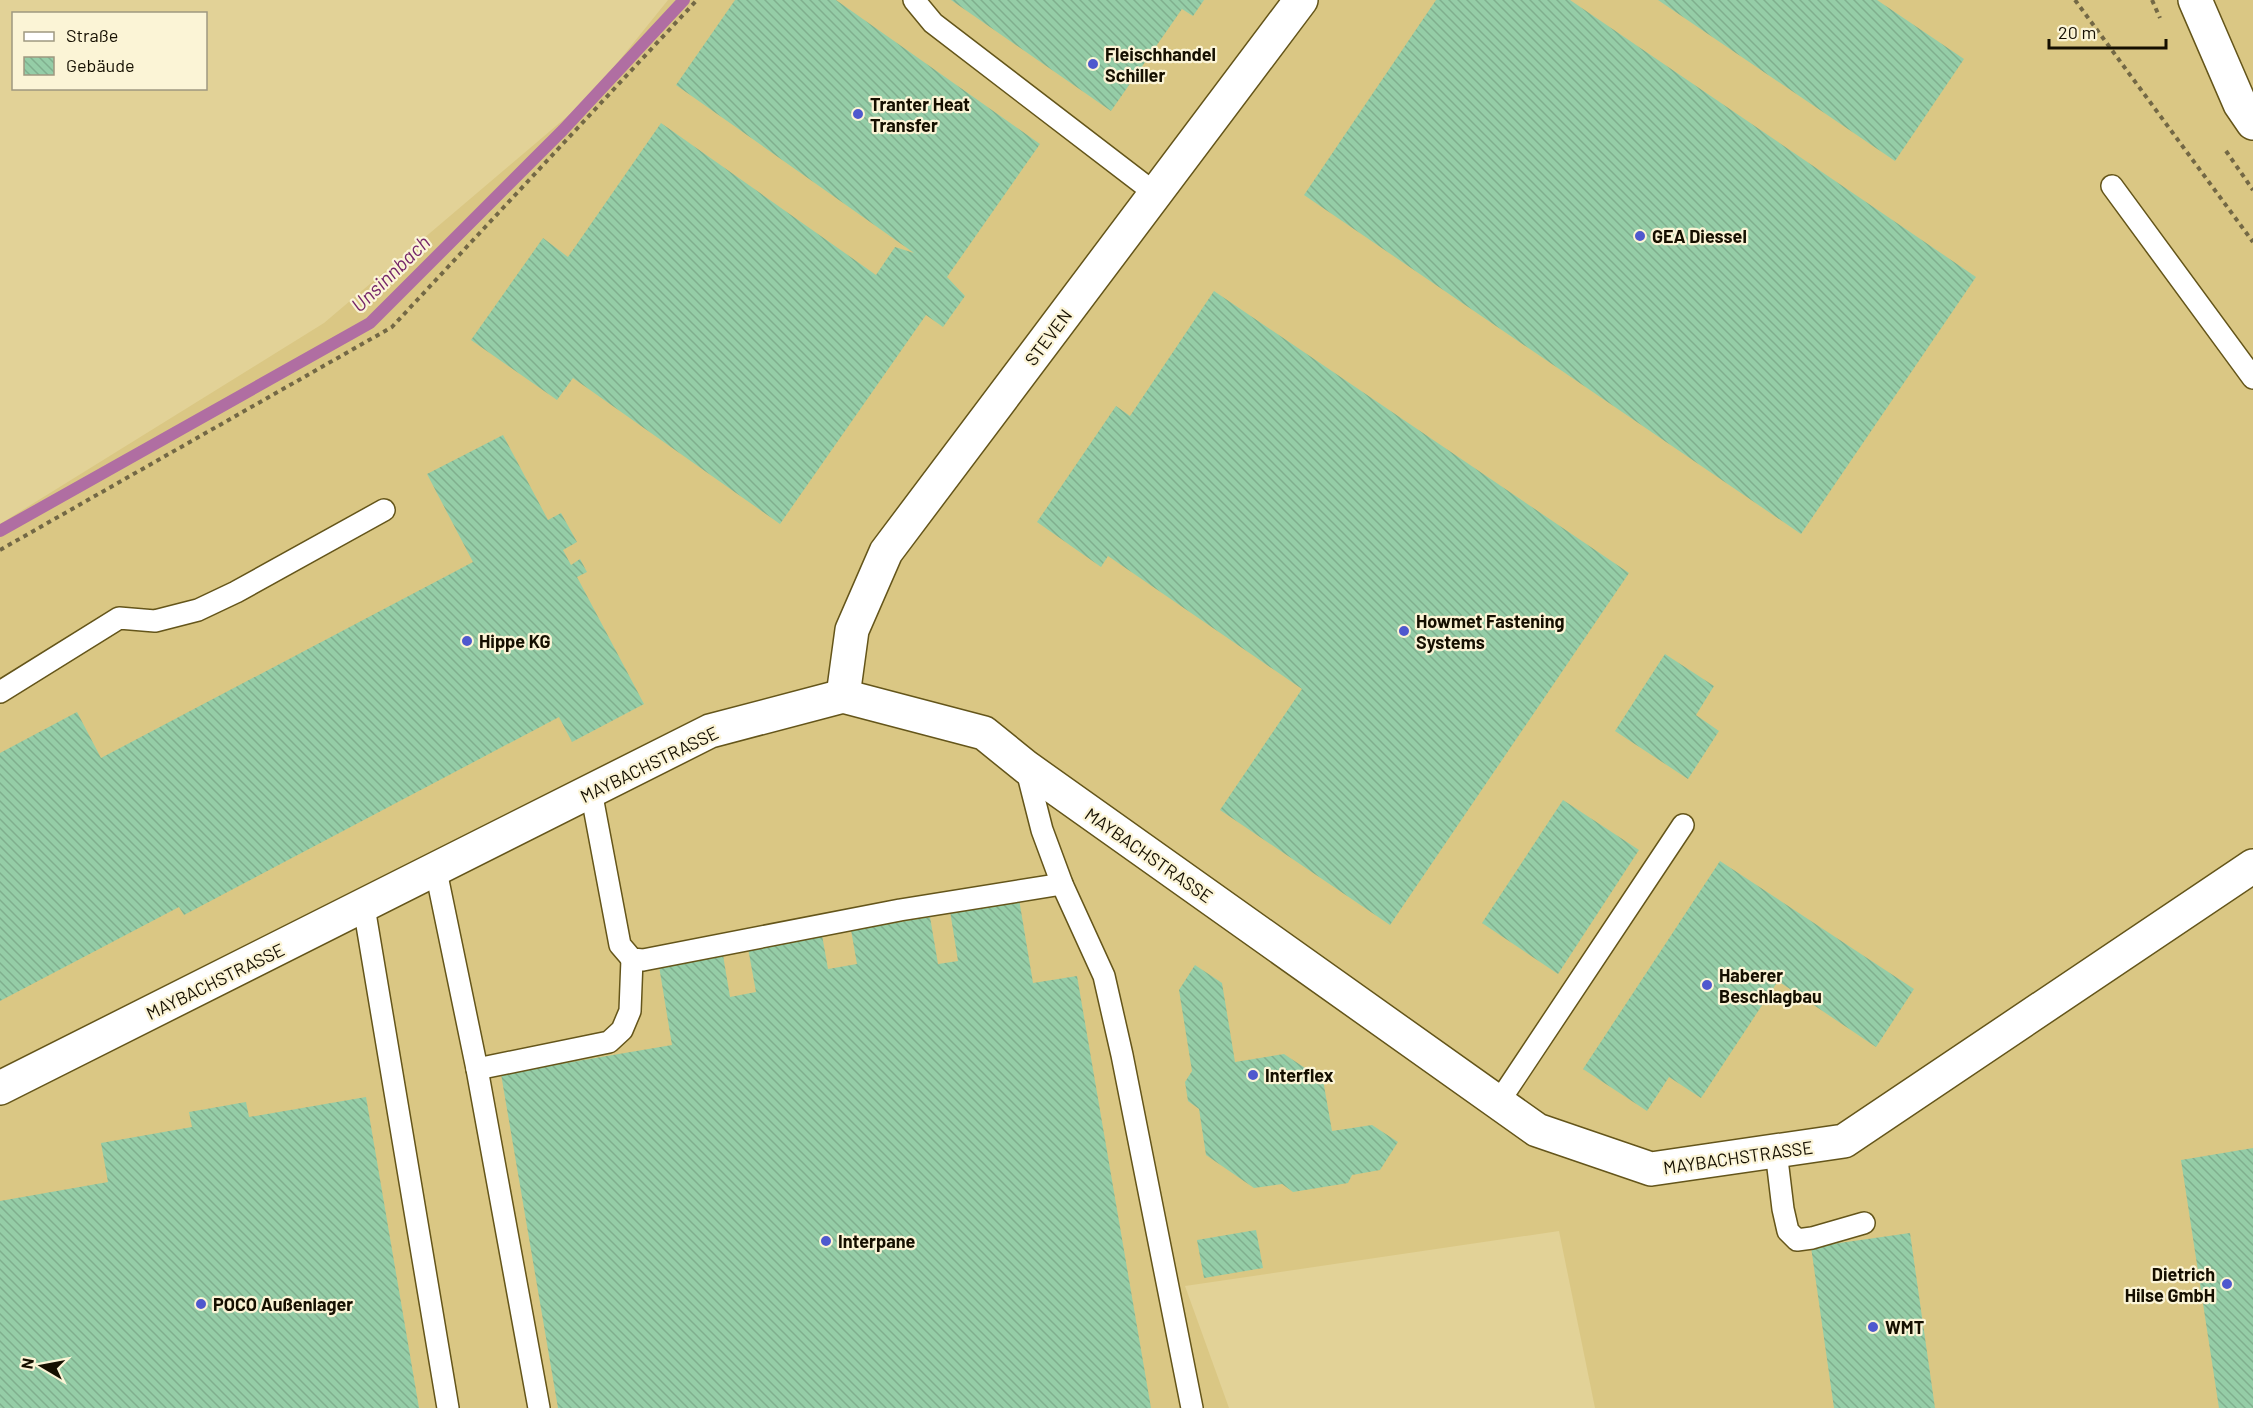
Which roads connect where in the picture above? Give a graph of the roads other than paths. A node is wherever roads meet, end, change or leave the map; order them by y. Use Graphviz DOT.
graph roads {
  1 [pos="915,0"];
  2 [pos="1301,0"];
  3 [pos="2195,0"];
  4 [pos="2253,123"];
  5 [pos="2112,186"];
  6 [pos="1156,194"];
  7 [pos="2253,378"];
  8 [pos="384,510"];
  9 [pos="0,692"];
  10 [pos="843,696"];
  11 [pos="1026,768"];
  12 [pos="591,791"];
  13 [pos="1683,825"];
  14 [pos="2253,866"];
  15 [pos="436,871"];
  16 [pos="1062,884"];
  17 [pos="364,907"];
  18 [pos="632,959"];
  19 [pos="477,1069"];
  20 [pos="0,1088"];
  21 [pos="1498,1103"];
  22 [pos="1776,1151"];
  23 [pos="1864,1224"];
  24 [pos="448,1408"];
  25 [pos="539,1408"];
  26 [pos="1192,1408"];
  1 -- 6 [label="lane"];
  2 -- 6 [label="street, STEVEN"];
  3 -- 4 [label="street"];
  5 -- 7 [label="lane"];
  6 -- 10 [label="street, STEVEN"];
  8 -- 9 [label="lane"];
  10 -- 11 [label="street, MAYBACHSTRASSE"];
  10 -- 12 [label="street, MAYBACHSTRASSE"];
  11 -- 16 [label="lane"];
  11 -- 21 [label="street, MAYBACHSTRASSE"];
  12 -- 15 [label="street, MAYBACHSTRASSE"];
  12 -- 18 [label="lane"];
  13 -- 21 [label="lane"];
  14 -- 22 [label="street, MAYBACHSTRASSE"];
  15 -- 17 [label="street, MAYBACHSTRASSE"];
  15 -- 19 [label="lane"];
  16 -- 18 [label="lane"];
  16 -- 26 [label="lane"];
  17 -- 20 [label="street, MAYBACHSTRASSE"];
  17 -- 24 [label="lane"];
  18 -- 19 [label="lane"];
  19 -- 25 [label="lane"];
  21 -- 22 [label="street, MAYBACHSTRASSE"];
  22 -- 23 [label="lane"];
}
